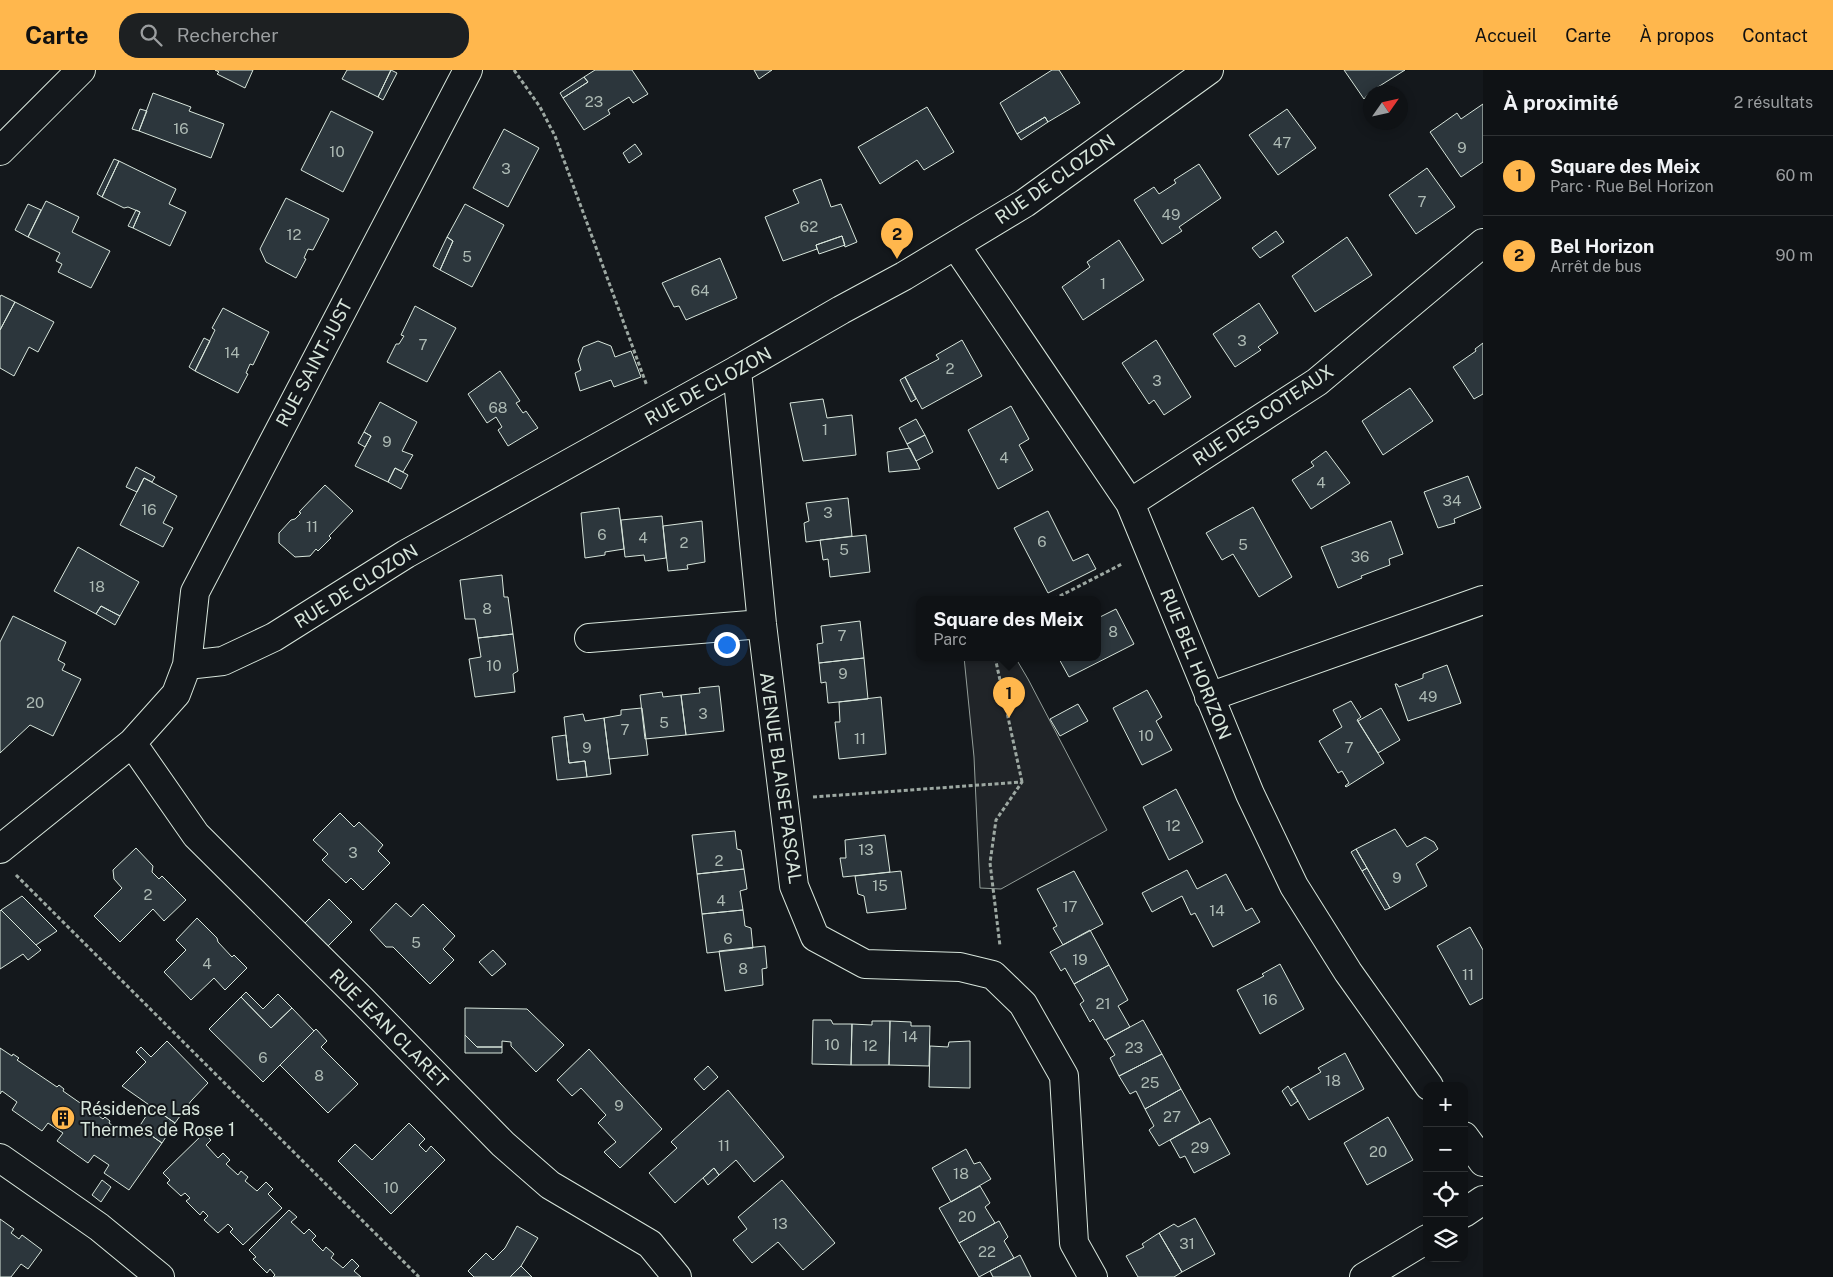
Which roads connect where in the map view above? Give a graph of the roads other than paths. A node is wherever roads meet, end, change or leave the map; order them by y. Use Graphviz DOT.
graph roads {
  1 [pos="81,70"];
  2 [pos="468,70"];
  3 [pos="1209,70"];
  4 [pos="0,151"];
  5 [pos="1483,243"];
  6 [pos="956,246"];
  7 [pos="737,370"];
  8 [pos="1130,503"];
  9 [pos="1483,600"];
  10 [pos="762,624"];
  11 [pos="589,638"];
  12 [pos="187,665"];
  13 [pos="1209,697"];
  14 [pos="132,743"];
  15 [pos="0,849"];
  16 [pos="1425,1082"];
  17 [pos="1468,1141"];
  18 [pos="0,1158"];
  19 [pos="1483,1162"];
  20 [pos="1483,1200"];
  21 [pos="1468,1210"];
  22 [pos="1423,1241"];
  23 [pos="160,1277"];
  24 [pos="677,1277"];
  25 [pos="1093,1277"];
  26 [pos="1364,1277"];
  1 -- 4 [label="street"];
  2 -- 12 [label="street, RUE SAINT-JUST"];
  3 -- 6 [label="street, RUE DE CLOZON"];
  5 -- 8 [label="street, RUE DES COTEAUX"];
  6 -- 7 [label="street, RUE DE CLOZON"];
  6 -- 8 [label="street, RUE BEL HORIZON"];
  7 -- 10 [label="street, AVENUE BLAISE PASCAL"];
  7 -- 12 [label="street, RUE DE CLOZON"];
  8 -- 13 [label="street, RUE BEL HORIZON"];
  9 -- 13 [label="street"];
  10 -- 11 [label="street"];
  10 -- 25 [label="street, AVENUE BLAISE PASCAL"];
  12 -- 14 [label="street, RUE SAINT-JUST"];
  13 -- 16 [label="street, RUE BEL HORIZON"];
  14 -- 15 [label="street, RUE SAINT-JUST"];
  14 -- 24 [label="street, RUE JEAN CLARET"];
  17 -- 19 [label="street"];
  18 -- 23 [label="street"];
  20 -- 21 [label="street"];
  22 -- 26 [label="street"];
}
